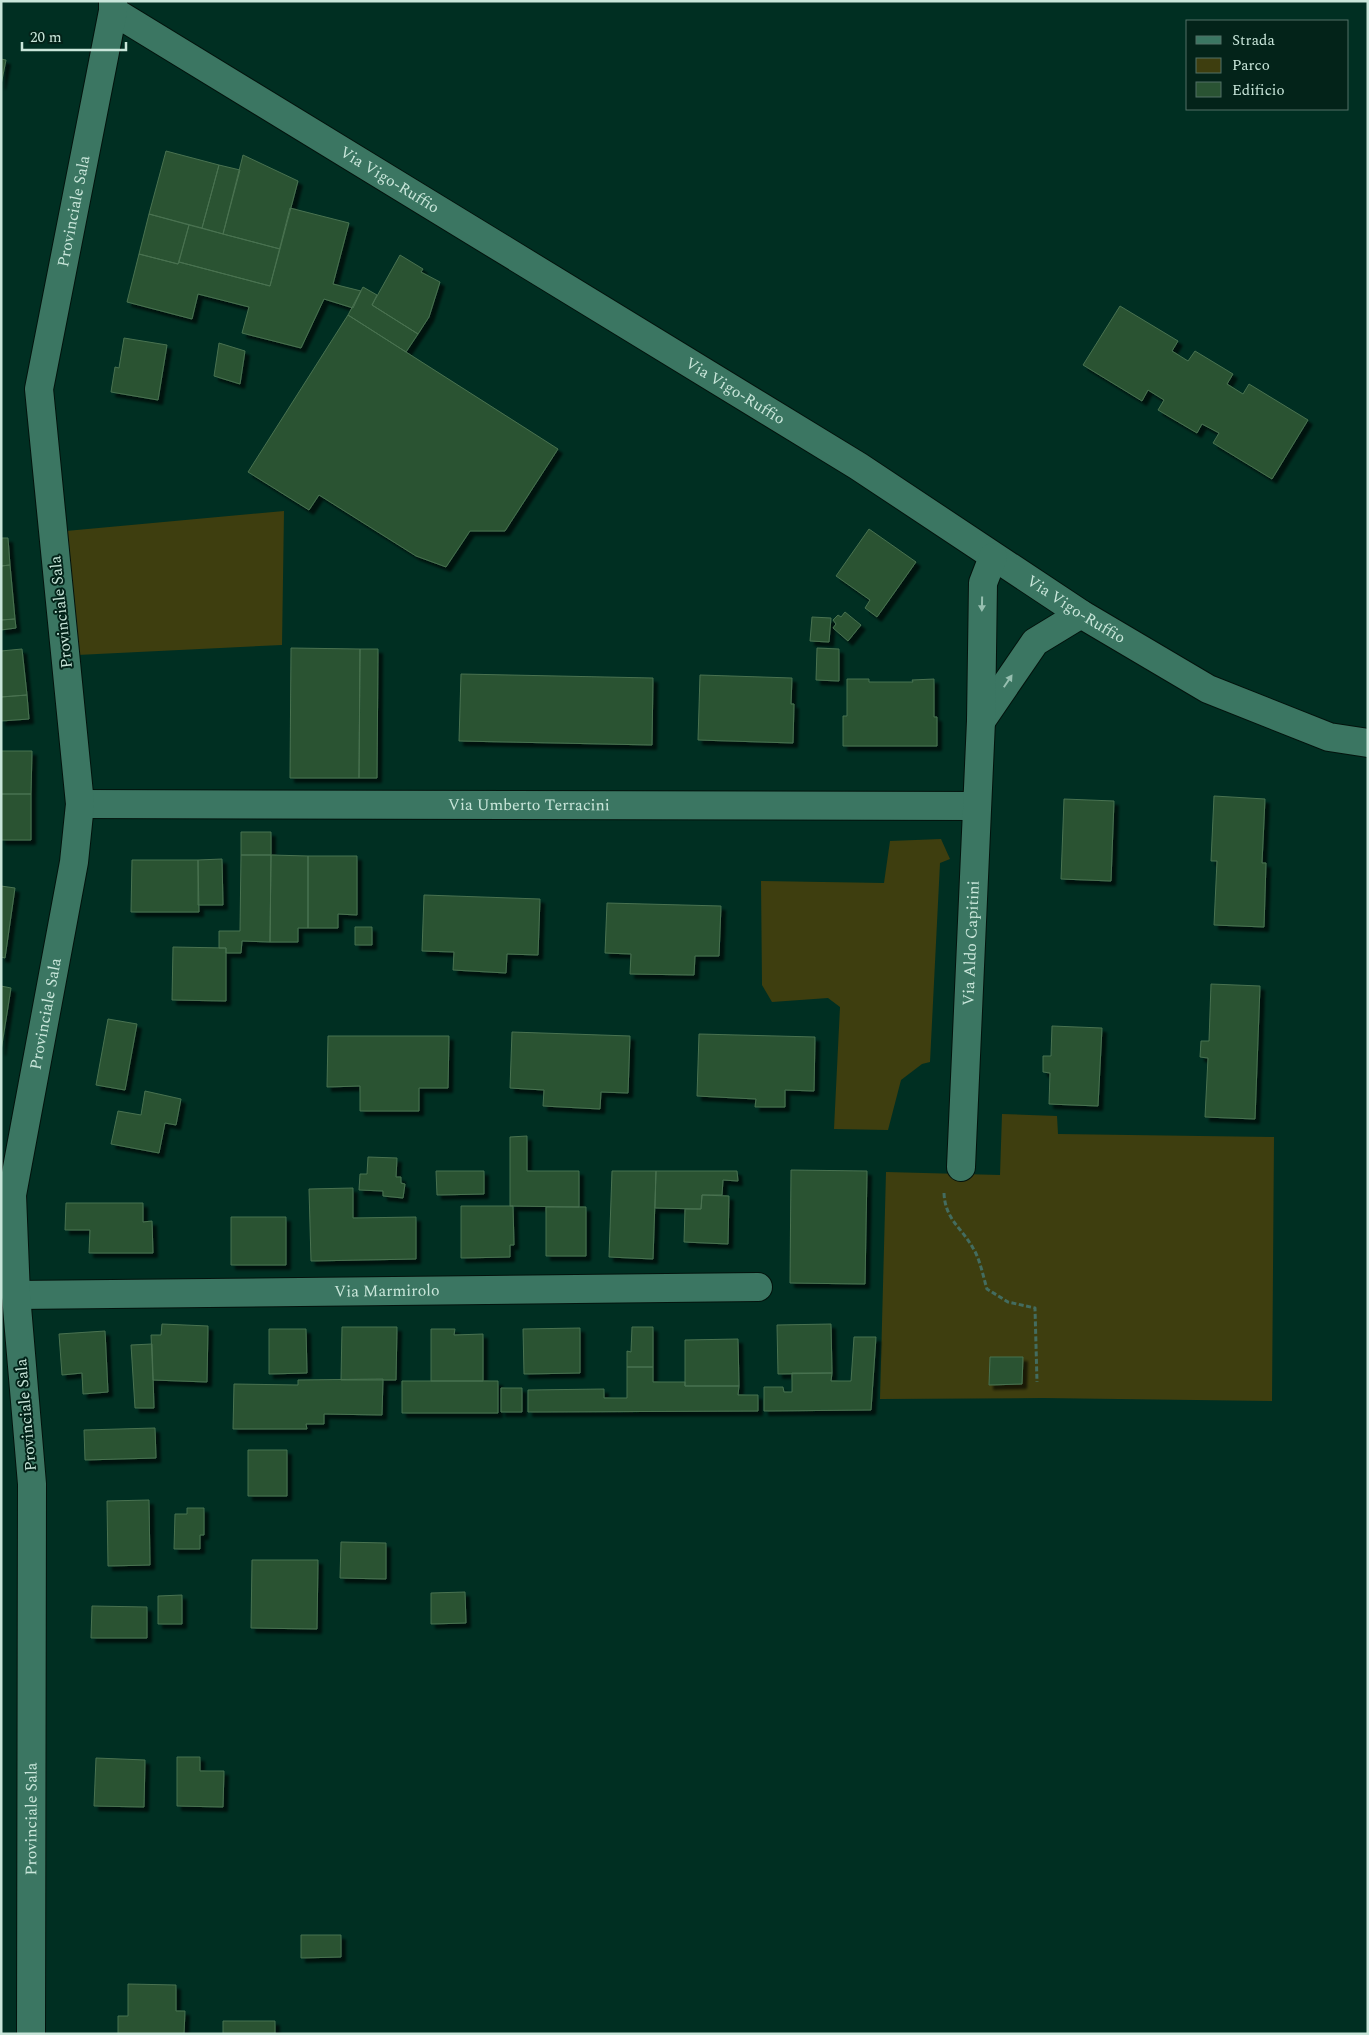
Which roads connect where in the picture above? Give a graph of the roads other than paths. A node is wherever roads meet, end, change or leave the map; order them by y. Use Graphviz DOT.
graph roads {
  1 [pos="113,6"];
  2 [pos="993,557"];
  3 [pos="1081,614"];
  4 [pos="981,721"];
  5 [pos="1368,743"];
  6 [pos="80,804"];
  7 [pos="977,806"];
  8 [pos="961,1167"];
  9 [pos="758,1287"];
  10 [pos="16,1296"];
  11 [pos="31,2034"];
  1 -- 2 [label="street, Via Vigo-Ruffio"];
  1 -- 6 [label="street, Provinciale Sala"];
  2 -- 3 [label="street, Via Vigo-Ruffio"];
  2 -- 4 [label="street, Via Aldo Capitini, one-way"];
  4 -- 3 [label="street, one-way"];
  3 -- 5 [label="street, Via Vigo-Ruffio"];
  4 -- 7 [label="street, Via Aldo Capitini"];
  6 -- 7 [label="street, Via Umberto Terracini"];
  6 -- 10 [label="street, Provinciale Sala"];
  7 -- 8 [label="street, Via Aldo Capitini"];
  9 -- 10 [label="street, Via Marmirolo"];
  10 -- 11 [label="street, Provinciale Sala"];
}
